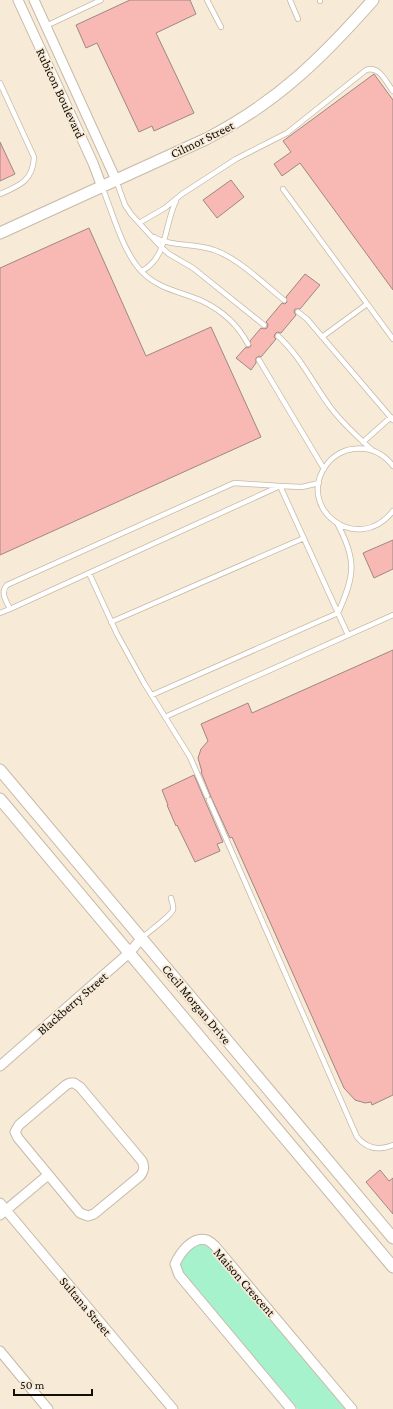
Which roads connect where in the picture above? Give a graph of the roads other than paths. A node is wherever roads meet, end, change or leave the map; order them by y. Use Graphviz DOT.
graph roads {
  1 [pos="18,0"];
  2 [pos="34,0"];
  3 [pos="101,0"];
  4 [pos="207,0"];
  5 [pos="290,0"];
  6 [pos="373,0"];
  7 [pos="298,19"];
  8 [pos="46,26"];
  9 [pos="221,27"];
  10 [pos="0,83"];
  11 [pos="393,91"];
  12 [pos="116,180"];
  13 [pos="102,187"];
  14 [pos="283,189"];
  15 [pos="0,194"];
  16 [pos="177,199"];
  17 [pos="139,223"];
  18 [pos="0,233"];
  19 [pos="151,235"];
  20 [pos="164,241"];
  21 [pos="162,248"];
  22 [pos="142,271"];
  23 [pos="284,300"];
  24 [pos="368,304"];
  25 [pos="298,312"];
  26 [pos="264,325"];
  27 [pos="278,336"];
  28 [pos="322,337"];
  29 [pos="393,338"];
  30 [pos="248,344"];
  31 [pos="259,360"];
  32 [pos="392,419"];
  33 [pos="363,442"];
  34 [pos="372,450"];
  35 [pos="393,465"];
  36 [pos="324,468"];
  37 [pos="319,483"];
  38 [pos="280,486"];
  39 [pos="393,511"];
  40 [pos="337,523"];
  41 [pos="304,538"];
  42 [pos="89,573"];
  43 [pos="10,609"];
  44 [pos="0,613"];
  45 [pos="338,613"];
  46 [pos="393,615"];
  47 [pos="111,622"];
  48 [pos="348,635"];
  49 [pos="152,695"];
  50 [pos="165,717"];
  51 [pos="0,770"];
  52 [pos="0,799"];
  53 [pos="171,898"];
  54 [pos="142,938"];
  55 [pos="129,953"];
  56 [pos="0,1066"];
  57 [pos="393,1145"];
  58 [pos="48,1175"];
  59 [pos="2,1210"];
  60 [pos="393,1238"];
  61 [pos="393,1267"];
  62 [pos="0,1351"];
  63 [pos="48,1409"];
  64 [pos="173,1409"];
  65 [pos="291,1409"];
  66 [pos="352,1409"];
  1 -- 13 [label="street, Rubicon Boulevard"];
  2 -- 8 [label="street, Rubicon Boulevard"];
  3 -- 8 [label="lane"];
  4 -- 9 [label="lane"];
  5 -- 7 [label="lane"];
  6 -- 12 [label="street, Cilmor Street"];
  8 -- 12 [label="street, Rubicon Boulevard"];
  10 -- 15 [label="lane"];
  11 -- 16 [label="lane"];
  12 -- 13 [label="street, Cilmor Street"];
  12 -- 17 [label="lane"];
  13 -- 18 [label="street, Cilmor Street"];
  13 -- 22 [label="lane"];
  14 -- 24 [label="lane"];
  16 -- 17 [label="lane"];
  16 -- 20 [label="lane"];
  17 -- 19 [label="lane"];
  19 -- 20 [label="lane"];
  19 -- 21 [label="lane"];
  20 -- 21 [label="lane"];
  20 -- 23 [label="lane"];
  21 -- 22 [label="lane"];
  21 -- 26 [label="lane"];
  22 -- 30 [label="lane"];
  24 -- 28 [label="lane"];
  24 -- 29 [label="lane"];
  25 -- 28 [label="lane"];
  27 -- 33 [label="lane"];
  28 -- 32 [label="lane"];
  31 -- 36 [label="lane"];
  32 -- 33 [label="lane"];
  33 -- 34 [label="lane"];
  34 -- 35 [label="lane"];
  34 -- 36 [label="lane"];
  36 -- 37 [label="lane"];
  37 -- 38 [label="lane"];
  37 -- 40 [label="lane"];
  38 -- 41 [label="lane"];
  38 -- 42 [label="lane"];
  38 -- 43 [label="lane"];
  39 -- 40 [label="lane"];
  40 -- 45 [label="lane"];
  41 -- 45 [label="lane"];
  41 -- 47 [label="lane"];
  42 -- 43 [label="lane"];
  42 -- 47 [label="lane"];
  43 -- 44 [label="lane"];
  45 -- 48 [label="lane"];
  45 -- 49 [label="lane"];
  46 -- 48 [label="lane"];
  47 -- 49 [label="lane"];
  48 -- 50 [label="lane"];
  49 -- 50 [label="lane"];
  50 -- 57 [label="lane"];
  51 -- 54 [label="street, Cecil Morgan Drive"];
  52 -- 55 [label="street, Cecil Morgan Drive"];
  53 -- 54 [label="lane"];
  54 -- 55 [label="street, Blackberry Street"];
  54 -- 60 [label="street, Cecil Morgan Drive"];
  55 -- 56 [label="street, Blackberry Street"];
  55 -- 61 [label="street, Cecil Morgan Drive"];
  58 -- 58 [label="street"];
  58 -- 59 [label="street"];
  59 -- 64 [label="street, Sultana Street"];
  62 -- 63 [label="street"];
  65 -- 66 [label="street, Maison Crescent"];
}
